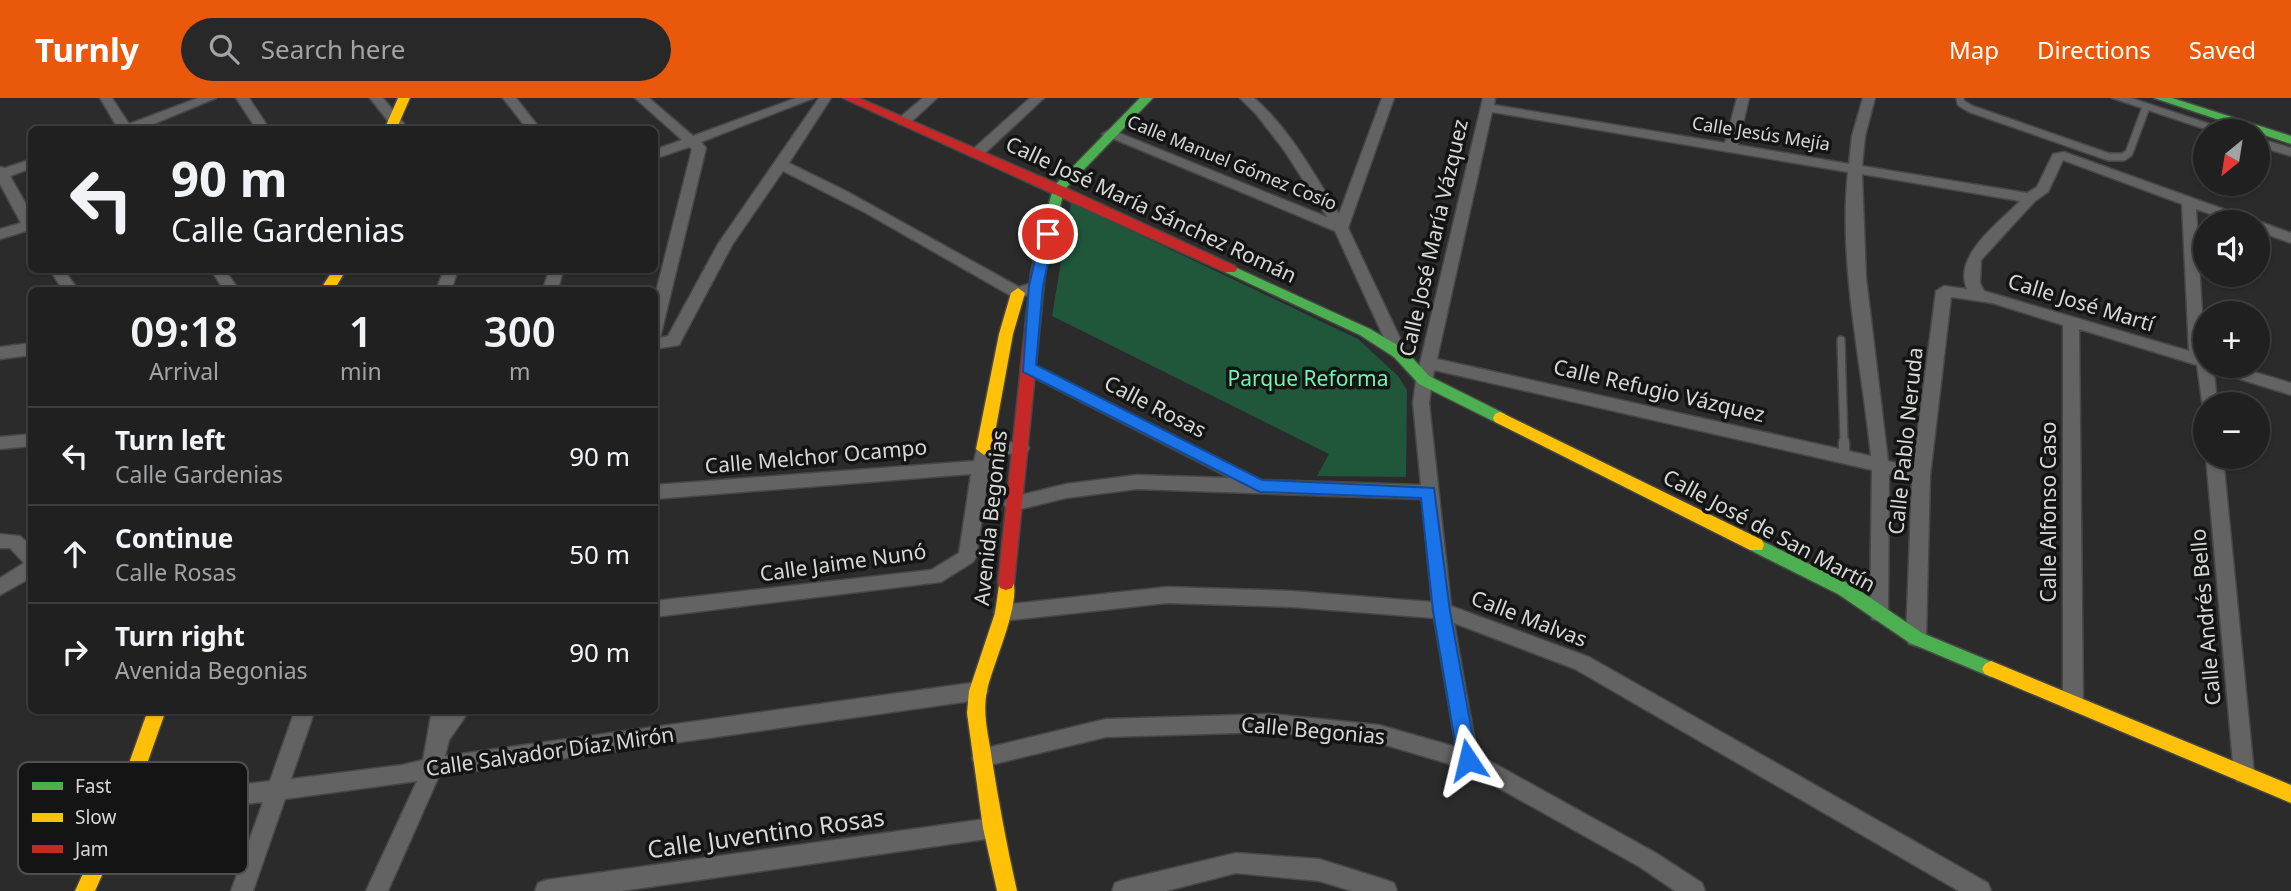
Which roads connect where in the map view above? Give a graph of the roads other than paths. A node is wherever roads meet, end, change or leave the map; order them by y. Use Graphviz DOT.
graph roads {
  1 [pos="106,98"];
  2 [pos="210,98"];
  3 [pos="242,98"];
  4 [pos="376,98"];
  5 [pos="404,98"];
  6 [pos="641,98"];
  7 [pos="808,98"];
  8 [pos="825,98"];
  9 [pos="849,98"];
  10 [pos="931,98"];
  11 [pos="1038,98"];
  12 [pos="1147,98"];
  13 [pos="1246,98"];
  14 [pos="1388,98"];
  15 [pos="1743,98"];
  16 [pos="1869,98"];
  17 [pos="1960,98"];
  18 [pos="2118,98"];
  19 [pos="2198,98"];
  20 [pos="515,100"];
  21 [pos="1487,102"];
  22 [pos="2153,102"];
  23 [pos="1265,104"];
  24 [pos="2195,119"];
  25 [pos="904,121"];
  26 [pos="124,126"];
  27 [pos="136,126"];
  28 [pos="261,126"];
  29 [pos="396,126"];
  30 [pos="532,126"];
  31 [pos="2291,128"];
  32 [pos="1109,134"];
  33 [pos="2291,140"];
  34 [pos="693,141"];
  35 [pos="2270,146"];
  36 [pos="1730,148"];
  37 [pos="2291,152"];
  38 [pos="977,153"];
  39 [pos="658,154"];
  40 [pos="28,164"];
  41 [pos="781,165"];
  42 [pos="1856,169"];
  43 [pos="1,173"];
  44 [pos="1058,188"];
  45 [pos="2030,198"];
  46 [pos="2189,203"];
  47 [pos="2210,210"];
  48 [pos="28,223"];
  49 [pos="28,227"];
  50 [pos="1341,228"];
  51 [pos="2270,230"];
  52 [pos="0,234"];
  53 [pos="2291,238"];
  54 [pos="1036,286"];
  55 [pos="1944,291"];
  56 [pos="1018,293"];
  57 [pos="1978,296"];
  58 [pos="2194,301"];
  59 [pos="658,317"];
  60 [pos="2071,321"];
  61 [pos="1841,340"];
  62 [pos="658,343"];
  63 [pos="28,350"];
  64 [pos="0,353"];
  65 [pos="1399,353"];
  66 [pos="28,359"];
  67 [pos="2193,359"];
  68 [pos="0,362"];
  69 [pos="1028,368"];
  70 [pos="2255,378"];
  71 [pos="1424,383"];
  72 [pos="2291,389"];
  73 [pos="28,440"];
  74 [pos="0,443"];
  75 [pos="1021,448"];
  76 [pos="1844,456"];
  77 [pos="982,458"];
  78 [pos="1880,466"];
  79 [pos="2215,469"];
  80 [pos="1921,476"];
  81 [pos="1260,486"];
  82 [pos="658,492"];
  83 [pos="1429,492"];
  84 [pos="1013,504"];
  85 [pos="0,541"];
  86 [pos="28,555"];
  87 [pos="28,570"];
  88 [pos="0,587"];
  89 [pos="658,610"];
  90 [pos="1442,611"];
  91 [pos="1003,612"];
  92 [pos="1879,613"];
  93 [pos="1916,638"];
  94 [pos="978,691"];
  95 [pos="2073,702"];
  96 [pos="303,714"];
  97 [pos="442,714"];
  98 [pos="457,714"];
  99 [pos="151,716"];
  100 [pos="442,733"];
  101 [pos="982,758"];
  102 [pos="1468,760"];
  103 [pos="137,762"];
  104 [pos="433,767"];
  105 [pos="2244,774"];
  106 [pos="278,792"];
  107 [pos="2291,794"];
  108 [pos="248,795"];
  109 [pos="993,828"];
  110 [pos="93,874"];
  111 [pos="85,891"];
  112 [pos="242,891"];
  113 [pos="377,891"];
  114 [pos="545,891"];
  115 [pos="1007,891"];
  116 [pos="1123,891"];
  117 [pos="1386,891"];
  118 [pos="1694,891"];
  119 [pos="1980,891"];
  1 -- 26 [label="street"];
  2 -- 27 [label="street"];
  3 -- 28 [label="street"];
  4 -- 29 [label="street"];
  5 -- 29 [label="street"];
  6 -- 34 [label="street"];
  7 -- 34 [label="street"];
  8 -- 41 [label="street"];
  9 -- 25 [label="street, Calle José María Sánchez Román"];
  10 -- 25 [label="street"];
  11 -- 38 [label="street"];
  12 -- 32 [label="street"];
  13 -- 23 [label="street"];
  14 -- 50 [label="street"];
  15 -- 36 [label="street"];
  16 -- 42 [label="street"];
  17 -- 22 [label="lane"];
  18 -- 22 [label="street"];
  19 -- 31 [label="street"];
  20 -- 30 [label="street"];
  21 -- 36 [label="street, Calle Jesús Mejía"];
  21 -- 71 [label="street, Calle José María Vázquez"];
  22 -- 24 [label="street"];
  22 -- 33 [label="street"];
  23 -- 50 [label="street"];
  25 -- 38 [label="street, Calle José María Sánchez Román"];
  32 -- 44 [label="street"];
  32 -- 50 [label="street, Calle Manuel Gómez Cosío"];
  34 -- 39 [label="street"];
  34 -- 59 [label="street"];
  35 -- 37 [label="street"];
  36 -- 42 [label="street, Calle Jesús Mejía"];
  38 -- 44 [label="street, Calle José María Sánchez Román"];
  40 -- 43 [label="street"];
  41 -- 56 [label="street"];
  41 -- 62 [label="street"];
  42 -- 45 [label="street, Calle Jesús Mejía"];
  42 -- 78 [label="street"];
  43 -- 48 [label="street"];
  44 -- 54 [label="street, Avenida Begonias"];
  44 -- 65 [label="street, Calle José María Sánchez Román"];
  45 -- 46 [label="street"];
  45 -- 57 [label="street"];
  46 -- 47 [label="street"];
  46 -- 58 [label="street"];
  49 -- 52 [label="street"];
  50 -- 65 [label="street"];
  51 -- 53 [label="street"];
  54 -- 56 [label="street"];
  54 -- 69 [label="street, Avenida Begonias"];
  55 -- 57 [label="street, Calle José Martí"];
  55 -- 80 [label="street, Calle Pablo Neruda"];
  56 -- 77 [label="street"];
  57 -- 60 [label="street, Calle José Martí"];
  60 -- 67 [label="street, Calle José Martí"];
  60 -- 95 [label="street, Calle Alfonso Caso"];
  61 -- 76 [label="lane"];
  63 -- 64 [label="street"];
  65 -- 71 [label="street, Calle José María Sánchez Román"];
  66 -- 68 [label="street"];
  69 -- 75 [label="street, Avenida Begonias"];
  69 -- 81 [label="street, Calle Rosas"];
  70 -- 72 [label="street"];
  71 -- 76 [label="street, Calle Refugio Vázquez"];
  71 -- 83 [label="street, Calle José María Vázquez"];
  71 -- 92 [label="street, Calle José de San Martín"];
  73 -- 74 [label="street"];
  75 -- 77 [label="street, Calle Melchor Ocampo"];
  75 -- 84 [label="street, Avenida Begonias"];
  76 -- 78 [label="street, Calle Refugio Vázquez"];
  77 -- 82 [label="street, Calle Melchor Ocampo"];
  77 -- 89 [label="street, Calle Jaime Nunó"];
  78 -- 80 [label="street, Calle Refugio Vázquez"];
  78 -- 92 [label="street"];
  79 -- 105 [label="street, Calle Andrés Bello"];
  80 -- 93 [label="street, Calle Pablo Neruda"];
  81 -- 83 [label="street"];
  81 -- 84 [label="street"];
  83 -- 90 [label="street, Calle José María Vázquez"];
  84 -- 91 [label="street, Avenida Begonias"];
  85 -- 86 [label="street"];
  87 -- 88 [label="street"];
  90 -- 91 [label="street, Calle Malvas"];
  90 -- 102 [label="street, Calle José María Vázquez"];
  90 -- 119 [label="street, Calle Malvas"];
  91 -- 94 [label="street, Avenida Begonias"];
  92 -- 93 [label="street, Calle José de San Martín"];
  93 -- 95 [label="street, Calle José de San Martín"];
  94 -- 101 [label="street, Avenida Begonias"];
  94 -- 104 [label="street, Calle Salvador Díaz Mirón"];
  95 -- 105 [label="street, Calle José de San Martín"];
  96 -- 106 [label="street"];
  97 -- 100 [label="street"];
  98 -- 100 [label="street"];
  99 -- 103 [label="street"];
  100 -- 104 [label="street"];
  101 -- 102 [label="street, Calle Begonias"];
  101 -- 109 [label="street, Avenida Begonias"];
  102 -- 118 [label="street, Calle Begonias"];
  104 -- 106 [label="street, Calle Salvador Díaz Mirón"];
  104 -- 113 [label="street"];
  105 -- 107 [label="street, Calle José de San Martín"];
  106 -- 108 [label="street, Calle Salvador Díaz Mirón"];
  106 -- 112 [label="street"];
  109 -- 114 [label="street, Calle Juventino Rosas"];
  109 -- 115 [label="street, Avenida Begonias"];
  110 -- 111 [label="street"];
  116 -- 117 [label="street"];
}
